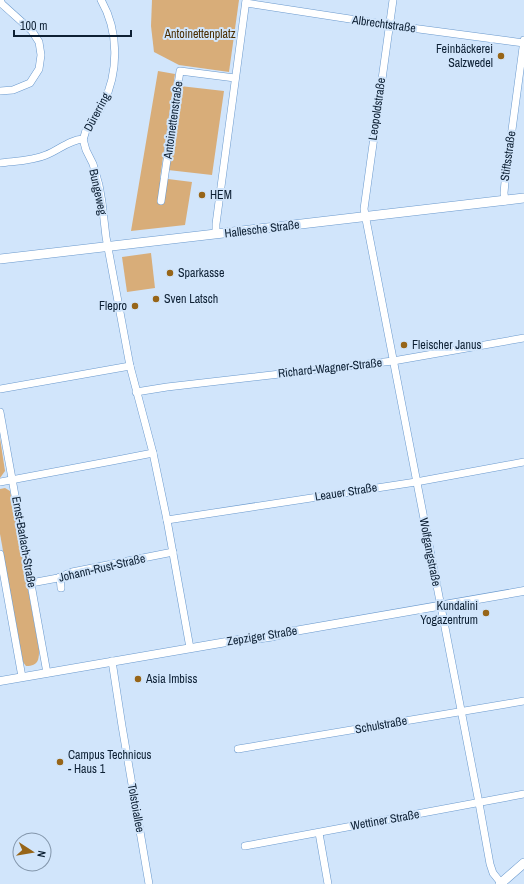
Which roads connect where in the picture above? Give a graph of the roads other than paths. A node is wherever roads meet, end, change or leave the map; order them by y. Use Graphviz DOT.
graph roads {
  1 [pos="0,0"];
  2 [pos="101,0"];
  3 [pos="393,0"];
  4 [pos="246,1"];
  5 [pos="389,25"];
  6 [pos="524,39"];
  7 [pos="524,43"];
  8 [pos="235,78"];
  9 [pos="0,91"];
  10 [pos="83,140"];
  11 [pos="0,163"];
  12 [pos="524,198"];
  13 [pos="505,201"];
  14 [pos="161,202"];
  15 [pos="365,217"];
  16 [pos="216,234"];
  17 [pos="108,247"];
  18 [pos="0,259"];
  19 [pos="524,338"];
  20 [pos="393,361"];
  21 [pos="130,366"];
  22 [pos="0,389"];
  23 [pos="136,392"];
  24 [pos="0,412"];
  25 [pos="153,453"];
  26 [pos="524,462"];
  27 [pos="12,479"];
  28 [pos="0,482"];
  29 [pos="416,482"];
  30 [pos="167,520"];
  31 [pos="173,552"];
  32 [pos="0,554"];
  33 [pos="60,577"];
  34 [pos="31,582"];
  35 [pos="61,588"];
  36 [pos="524,591"];
  37 [pos="440,605"];
  38 [pos="190,648"];
  39 [pos="112,661"];
  40 [pos="47,673"];
  41 [pos="22,677"];
  42 [pos="0,681"];
  43 [pos="524,701"];
  44 [pos="461,711"];
  45 [pos="238,749"];
  46 [pos="524,794"];
  47 [pos="479,803"];
  48 [pos="319,833"];
  49 [pos="245,846"];
  50 [pos="524,862"];
  51 [pos="149,884"];
  52 [pos="328,884"];
  53 [pos="500,884"];
  1 -- 9 [label="street"];
  2 -- 10 [label="street, Dürerring"];
  3 -- 5 [label="street, Leopoldstraße"];
  4 -- 5 [label="street, Albrechtstraße"];
  4 -- 8 [label="street"];
  5 -- 7 [label="street, Albrechtstraße"];
  5 -- 15 [label="street, Leopoldstraße"];
  6 -- 7 [label="street, Stiftsstraße"];
  7 -- 13 [label="street, Stiftsstraße"];
  8 -- 14 [label="street, Antoinettenstraße"];
  8 -- 16 [label="street"];
  10 -- 11 [label="street, Dürerring"];
  10 -- 17 [label="street, Bungeweg"];
  12 -- 13 [label="main road, Hallesche Straße"];
  13 -- 15 [label="main road, Hallesche Straße"];
  15 -- 16 [label="main road, Hallesche Straße"];
  15 -- 20 [label="street, Wolfgangstraße"];
  16 -- 17 [label="main road, Hallesche Straße"];
  17 -- 18 [label="main road, Hallesche Straße"];
  17 -- 21 [label="street"];
  19 -- 20 [label="street, Richard-Wagner-Straße"];
  20 -- 23 [label="street, Richard-Wagner-Straße"];
  20 -- 29 [label="street, Wolfgangstraße"];
  21 -- 22 [label="street"];
  21 -- 23 [label="street"];
  23 -- 25 [label="street"];
  24 -- 27 [label="street, Ernst-Barlach-Straße"];
  25 -- 27 [label="street"];
  25 -- 30 [label="street"];
  26 -- 29 [label="street, Leauer Straße"];
  27 -- 28 [label="street"];
  27 -- 34 [label="street, Ernst-Barlach-Straße"];
  29 -- 30 [label="street, Leauer Straße"];
  29 -- 37 [label="street, Wolfgangstraße"];
  30 -- 31 [label="street"];
  31 -- 33 [label="street, Johann-Rust-Straße"];
  31 -- 38 [label="street"];
  32 -- 41 [label="street"];
  33 -- 34 [label="street, Johann-Rust-Straße"];
  33 -- 35 [label="street"];
  34 -- 40 [label="street, Ernst-Barlach-Straße"];
  36 -- 37 [label="street, Zepziger Straße"];
  37 -- 38 [label="street, Zepziger Straße"];
  37 -- 44 [label="street, Wolfgangstraße"];
  38 -- 39 [label="street, Zepziger Straße"];
  39 -- 40 [label="street, Zepziger Straße"];
  39 -- 51 [label="street, Tolstoiallee"];
  40 -- 41 [label="street, Zepziger Straße"];
  41 -- 42 [label="street, Zepziger Straße"];
  43 -- 44 [label="street, Schulstraße"];
  44 -- 45 [label="street, Schulstraße"];
  44 -- 47 [label="street, Wolfgangstraße"];
  46 -- 47 [label="street, Wettiner Straße"];
  47 -- 48 [label="street, Wettiner Straße"];
  47 -- 53 [label="street, Wolfgangstraße"];
  48 -- 49 [label="street, Wettiner Straße"];
  48 -- 52 [label="street"];
  50 -- 53 [label="main road"];
}
